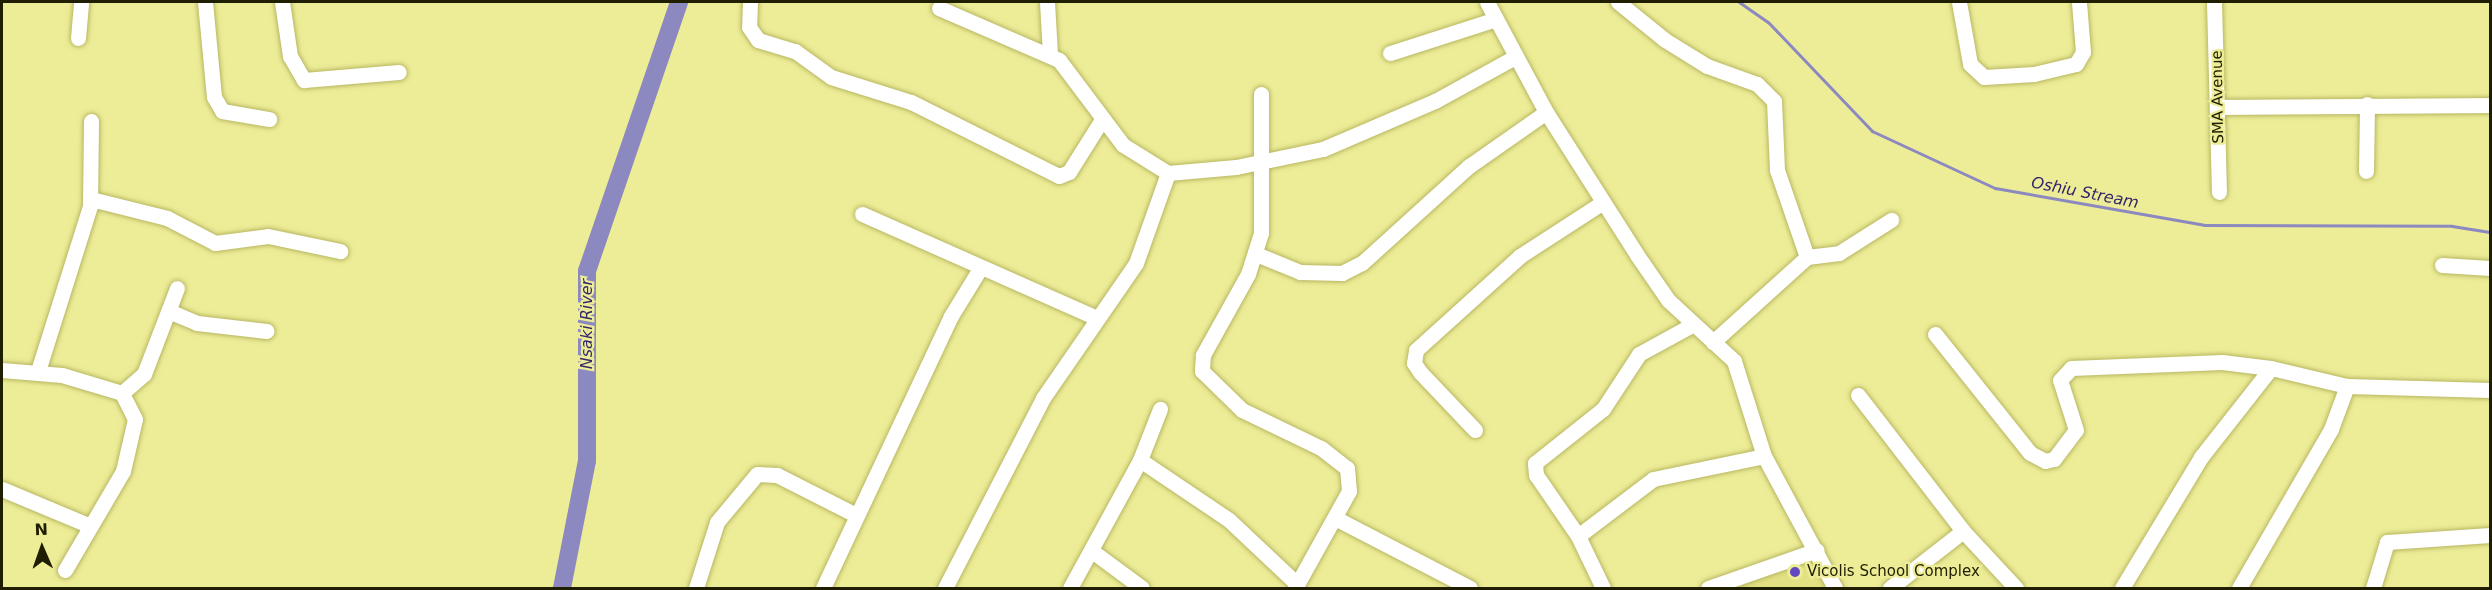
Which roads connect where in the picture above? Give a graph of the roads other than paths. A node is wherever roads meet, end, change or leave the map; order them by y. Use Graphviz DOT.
graph roads {
  1 [pos="81,2"];
  2 [pos="205,2"];
  3 [pos="282,2"];
  4 [pos="750,2"];
  5 [pos="1047,2"];
  6 [pos="1487,2"];
  7 [pos="1618,2"];
  8 [pos="1959,2"];
  9 [pos="2079,2"];
  10 [pos="2214,2"];
  11 [pos="939,8"];
  12 [pos="1496,19"];
  13 [pos="78,38"];
  14 [pos="1390,53"];
  15 [pos="1050,54"];
  16 [pos="1515,57"];
  17 [pos="399,72"];
  18 [pos="1261,94"];
  19 [pos="2367,104"];
  20 [pos="2490,105"];
  21 [pos="2219,107"];
  22 [pos="1546,111"];
  23 [pos="269,119"];
  24 [pos="1101,121"];
  25 [pos="91,122"];
  26 [pos="1259,163"];
  27 [pos="2366,171"];
  28 [pos="1168,173"];
  29 [pos="2220,192"];
  30 [pos="91,199"];
  31 [pos="1603,202"];
  32 [pos="862,214"];
  33 [pos="1891,220"];
  34 [pos="340,251"];
  35 [pos="1256,254"];
  36 [pos="1807,257"];
  37 [pos="2442,265"];
  38 [pos="981,267"];
  39 [pos="2490,268"];
  40 [pos="177,288"];
  41 [pos="171,312"];
  42 [pos="1094,317"];
  43 [pos="1692,325"];
  44 [pos="267,331"];
  45 [pos="1935,334"];
  46 [pos="1713,342"];
  47 [pos="2271,368"];
  48 [pos="2,370"];
  49 [pos="38,371"];
  50 [pos="2347,386"];
  51 [pos="2490,390"];
  52 [pos="122,393"];
  53 [pos="1858,395"];
  54 [pos="1160,409"];
  55 [pos="1475,430"];
  56 [pos="1764,456"];
  57 [pos="1140,460"];
  58 [pos="2,489"];
  59 [pos="856,515"];
  60 [pos="1335,518"];
  61 [pos="88,525"];
  62 [pos="1963,531"];
  63 [pos="2490,535"];
  64 [pos="1578,536"];
  65 [pos="1816,550"];
  66 [pos="1092,551"];
  67 [pos="65,570"];
  68 [pos="1296,586"];
  69 [pos="696,588"];
  70 [pos="823,588"];
  71 [pos="945,588"];
  72 [pos="1070,588"];
  73 [pos="1142,588"];
  74 [pos="1470,588"];
  75 [pos="1603,588"];
  76 [pos="1708,588"];
  77 [pos="1835,588"];
  78 [pos="1890,588"];
  79 [pos="2016,588"];
  80 [pos="2122,588"];
  81 [pos="2239,588"];
  82 [pos="2373,588"];
  1 -- 13 [label="street"];
  2 -- 23 [label="street"];
  3 -- 17 [label="street"];
  4 -- 24 [label="street"];
  5 -- 15 [label="street"];
  6 -- 12 [label="street"];
  7 -- 36 [label="street"];
  8 -- 9 [label="street"];
  10 -- 21 [label="street, SMA Avenue"];
  11 -- 15 [label="street"];
  12 -- 14 [label="street"];
  12 -- 16 [label="street"];
  15 -- 24 [label="street"];
  16 -- 22 [label="street"];
  16 -- 26 [label="street"];
  18 -- 26 [label="street"];
  19 -- 20 [label="street"];
  19 -- 21 [label="street"];
  19 -- 27 [label="street"];
  21 -- 29 [label="street, SMA Avenue"];
  22 -- 31 [label="street"];
  22 -- 35 [label="street"];
  24 -- 28 [label="street"];
  25 -- 30 [label="street"];
  26 -- 28 [label="street"];
  26 -- 35 [label="street"];
  28 -- 42 [label="street"];
  30 -- 34 [label="street"];
  30 -- 49 [label="street"];
  31 -- 43 [label="street"];
  31 -- 55 [label="street"];
  32 -- 38 [label="street"];
  33 -- 36 [label="street"];
  35 -- 60 [label="street"];
  36 -- 46 [label="street"];
  37 -- 39 [label="street"];
  38 -- 42 [label="street"];
  38 -- 59 [label="street"];
  40 -- 41 [label="street"];
  41 -- 44 [label="street"];
  41 -- 52 [label="street"];
  42 -- 71 [label="street"];
  43 -- 46 [label="street"];
  43 -- 64 [label="street"];
  45 -- 47 [label="street"];
  46 -- 56 [label="street"];
  47 -- 50 [label="street"];
  47 -- 80 [label="street"];
  48 -- 49 [label="street"];
  49 -- 52 [label="street"];
  50 -- 51 [label="street"];
  50 -- 81 [label="street"];
  52 -- 61 [label="street"];
  53 -- 62 [label="street"];
  54 -- 57 [label="street"];
  56 -- 64 [label="street"];
  56 -- 65 [label="street"];
  57 -- 66 [label="street"];
  57 -- 68 [label="street"];
  58 -- 61 [label="street"];
  59 -- 69 [label="street"];
  59 -- 70 [label="street"];
  60 -- 68 [label="street"];
  60 -- 74 [label="street"];
  61 -- 67 [label="street"];
  62 -- 78 [label="street"];
  62 -- 79 [label="street"];
  63 -- 82 [label="street"];
  64 -- 75 [label="street"];
  65 -- 76 [label="street"];
  65 -- 77 [label="street"];
  66 -- 72 [label="street"];
  66 -- 73 [label="street"];
}
